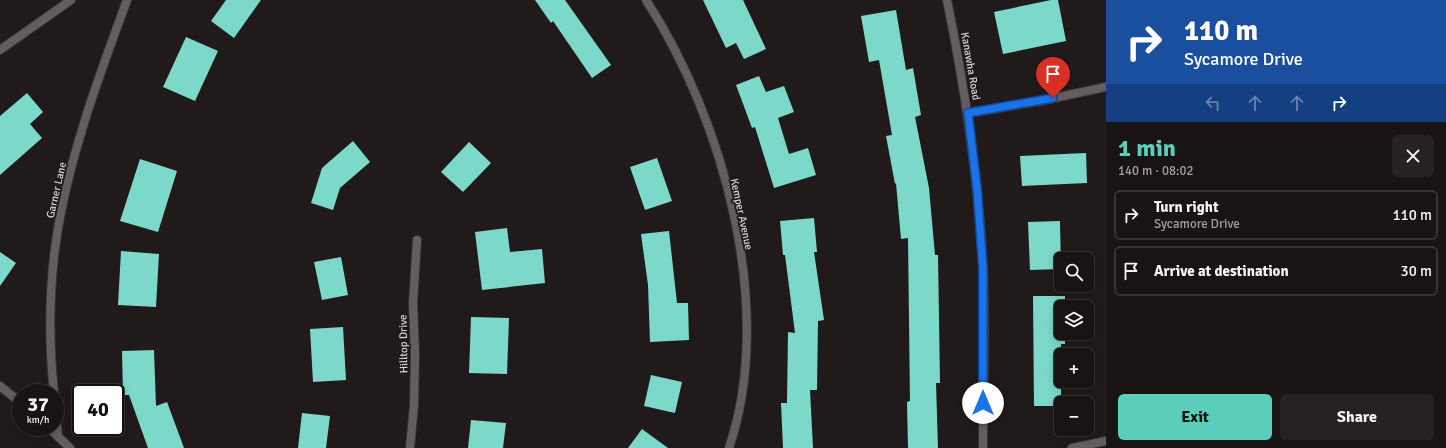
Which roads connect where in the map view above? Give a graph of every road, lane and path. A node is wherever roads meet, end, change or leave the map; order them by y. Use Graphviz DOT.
graph roads {
  1 [pos="71,0"];
  2 [pos="127,0"];
  3 [pos="646,0"];
  4 [pos="947,0"];
  5 [pos="0,50"];
  6 [pos="1106,87"];
  7 [pos="968,113"];
  8 [pos="417,240"];
  9 [pos="54,384"];
  10 [pos="0,386"];
  11 [pos="12,396"];
  12 [pos="58,437"];
  13 [pos="1106,441"];
  14 [pos="70,448"];
  15 [pos="410,448"];
  16 [pos="729,448"];
  17 [pos="983,448"];
  18 [pos="1072,448"];
  1 -- 5 [label="street"];
  2 -- 9 [label="street, Garner Lane"];
  3 -- 16 [label="street, Kemper Avenue"];
  4 -- 7 [label="street, Kanawha Road"];
  6 -- 7 [label="street"];
  7 -- 17 [label="street, Kanawha Road"];
  8 -- 15 [label="street, Hilltop Drive"];
  10 -- 11 [label="street"];
  12 -- 14 [label="street"];
  13 -- 18 [label="street"];
}
